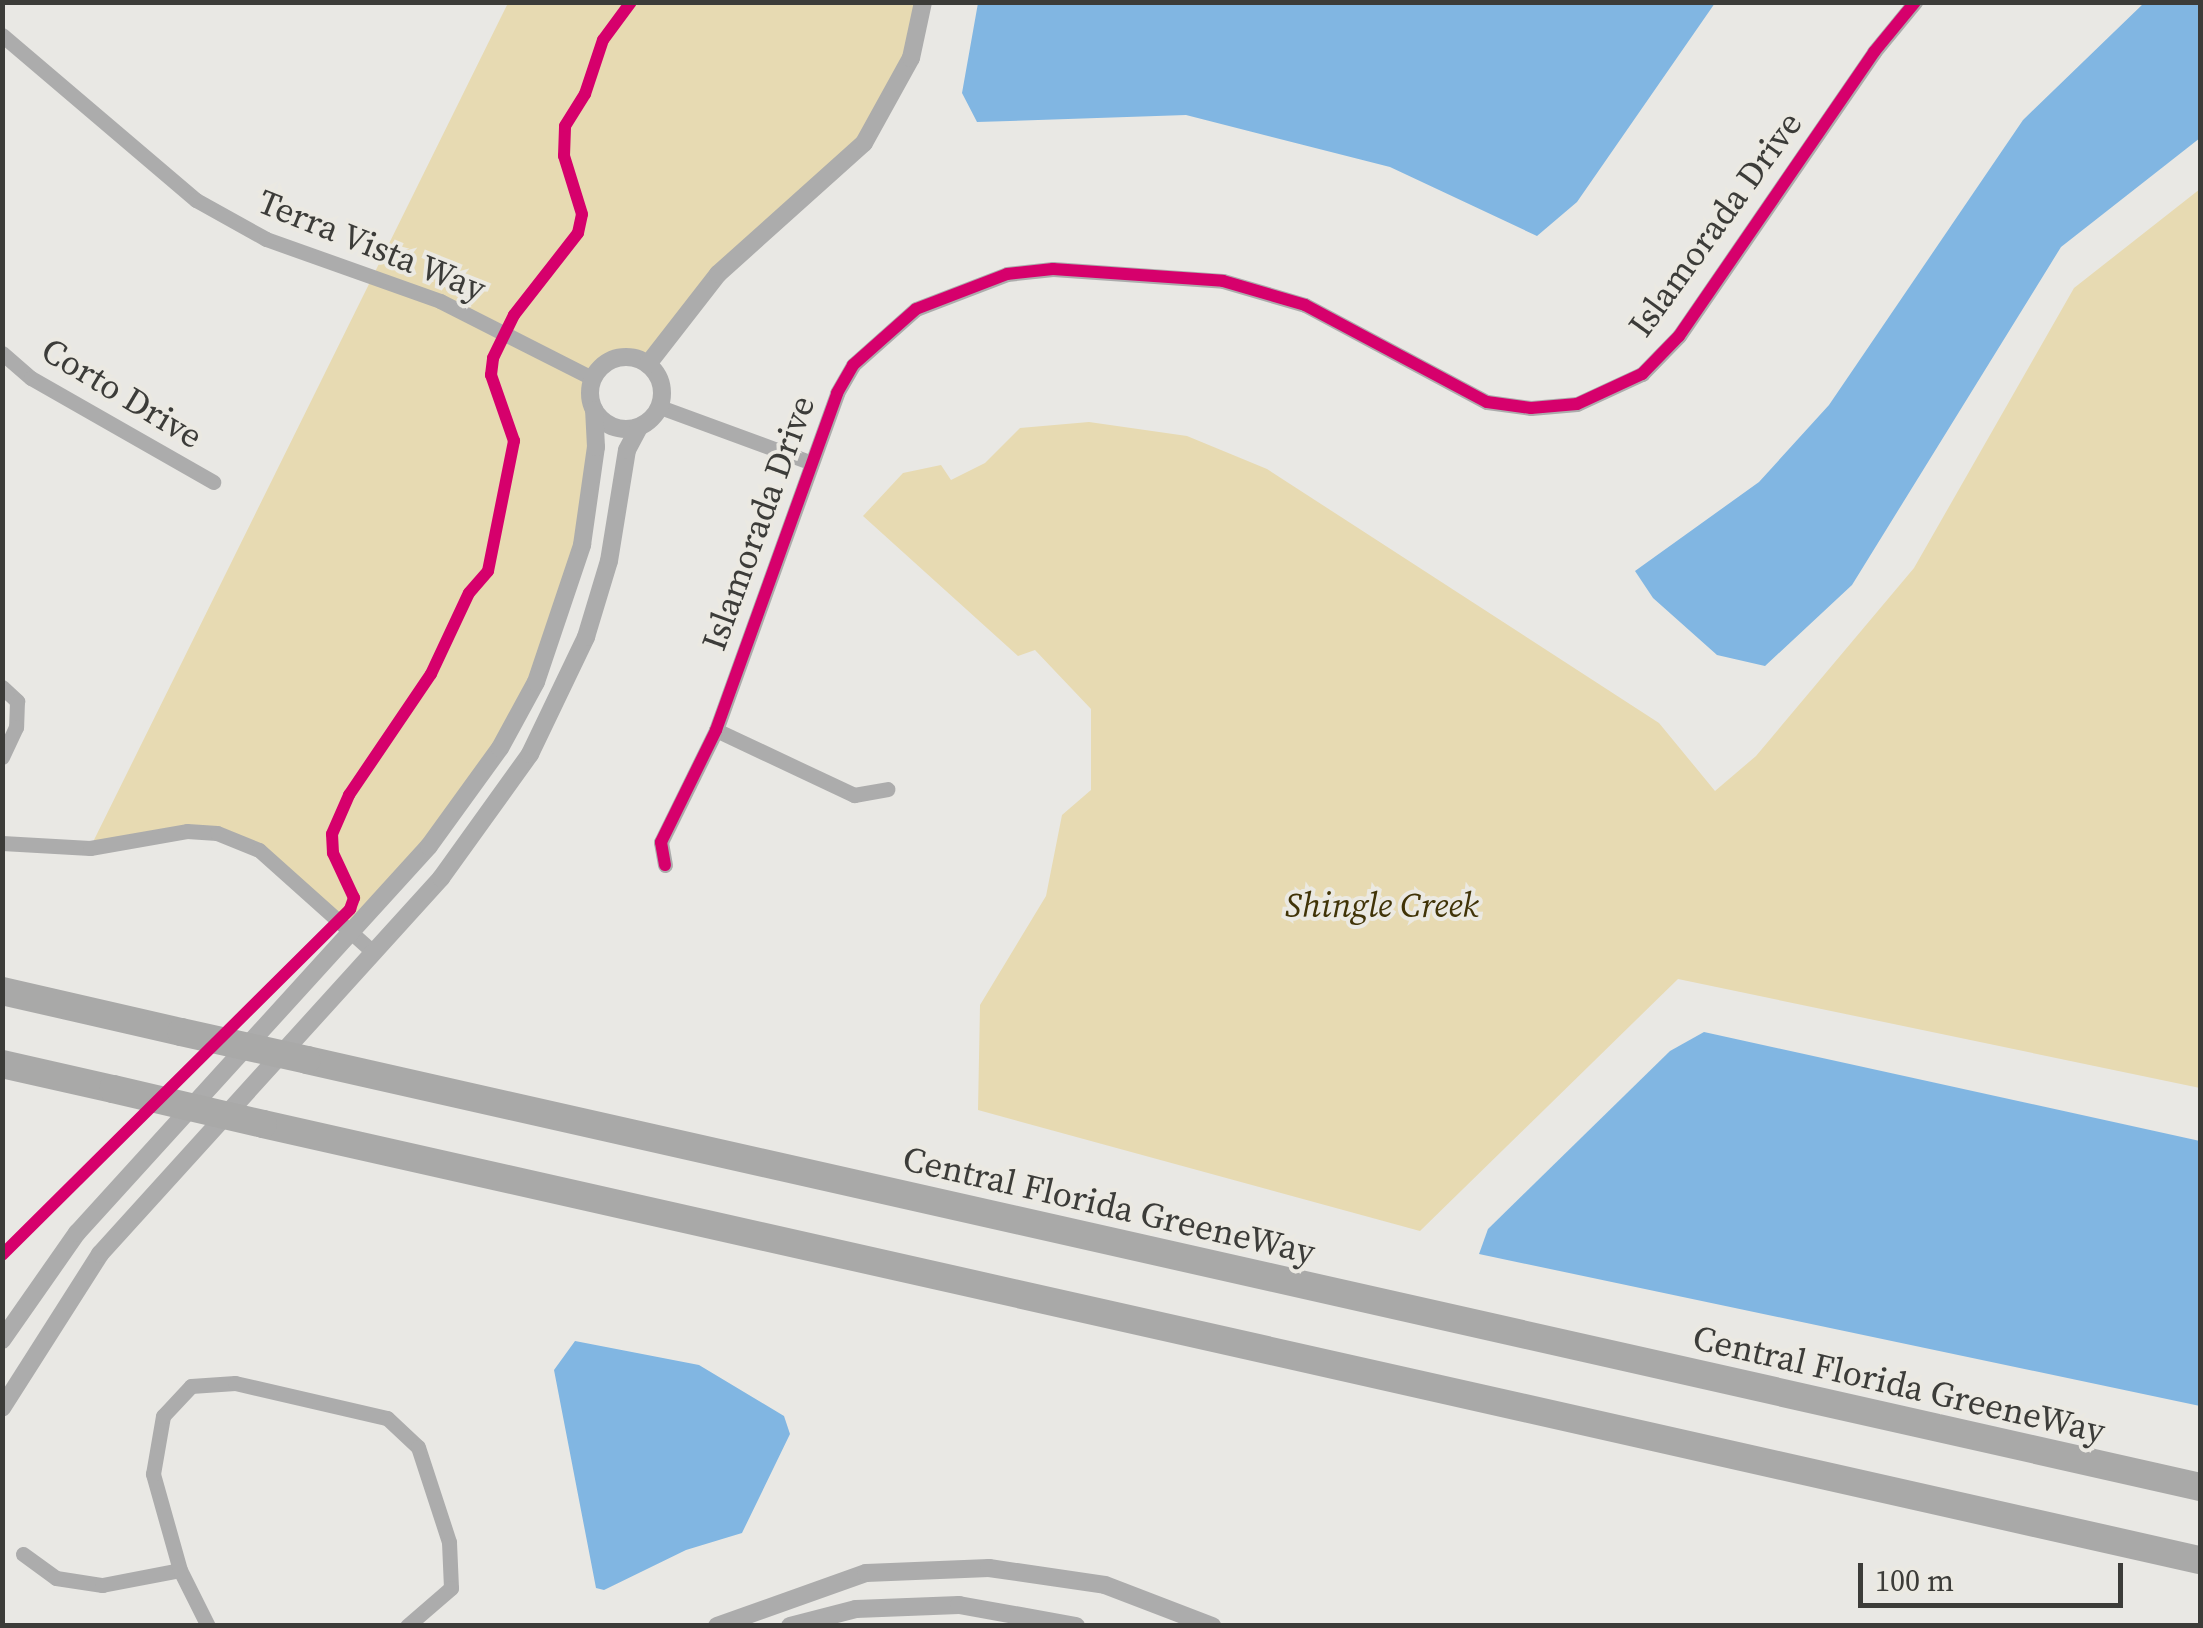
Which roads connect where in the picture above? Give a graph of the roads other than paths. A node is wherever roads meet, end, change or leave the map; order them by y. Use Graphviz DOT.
graph roads {
  1 [pos="924,2"];
  2 [pos="1916,2"];
  3 [pos="2,35"];
  4 [pos="2,353"];
  5 [pos="648,364"];
  6 [pos="592,378"];
  7 [pos="660,407"];
  8 [pos="594,410"];
  9 [pos="639,427"];
  10 [pos="807,461"];
  11 [pos="213,482"];
  12 [pos="2,686"];
  13 [pos="716,730"];
  14 [pos="2,757"];
  15 [pos="886,789"];
  16 [pos="2,843"];
  17 [pos="665,866"];
  18 [pos="352,932"];
  19 [pos="373,952"];
  20 [pos="2,991"];
  21 [pos="2,1064"];
  22 [pos="2,1340"];
  23 [pos="2,1408"];
  24 [pos="2200,1487"];
  25 [pos="23,1554"];
  26 [pos="2187,1558"];
  27 [pos="180,1570"];
  28 [pos="208,1626"];
  29 [pos="408,1626"];
  30 [pos="717,1626"];
  31 [pos="790,1626"];
  32 [pos="1076,1626"];
  33 [pos="1212,1626"];
  1 -- 5 [label="street"];
  2 -- 10 [label="street, Islamorada Drive"];
  3 -- 6 [label="street, Terra Vista Way"];
  4 -- 11 [label="street, Corto Drive"];
  5 -- 6 [label="street"];
  5 -- 7 [label="street"];
  6 -- 8 [label="street"];
  7 -- 9 [label="street"];
  7 -- 10 [label="street"];
  8 -- 9 [label="street"];
  8 -- 18 [label="street"];
  9 -- 19 [label="street"];
  10 -- 13 [label="street, Islamorada Drive"];
  12 -- 14 [label="street"];
  13 -- 15 [label="street"];
  13 -- 17 [label="street, Islamorada Drive"];
  16 -- 18 [label="street"];
  18 -- 19 [label="street"];
  18 -- 22 [label="street"];
  19 -- 23 [label="street"];
  20 -- 24 [label="highway, Central Florida GreeneWay, bridge"];
  21 -- 26 [label="highway, bridge"];
  25 -- 27 [label="street"];
  27 -- 28 [label="street"];
  27 -- 29 [label="street"];
  30 -- 33 [label="street"];
  31 -- 32 [label="street"];
}
